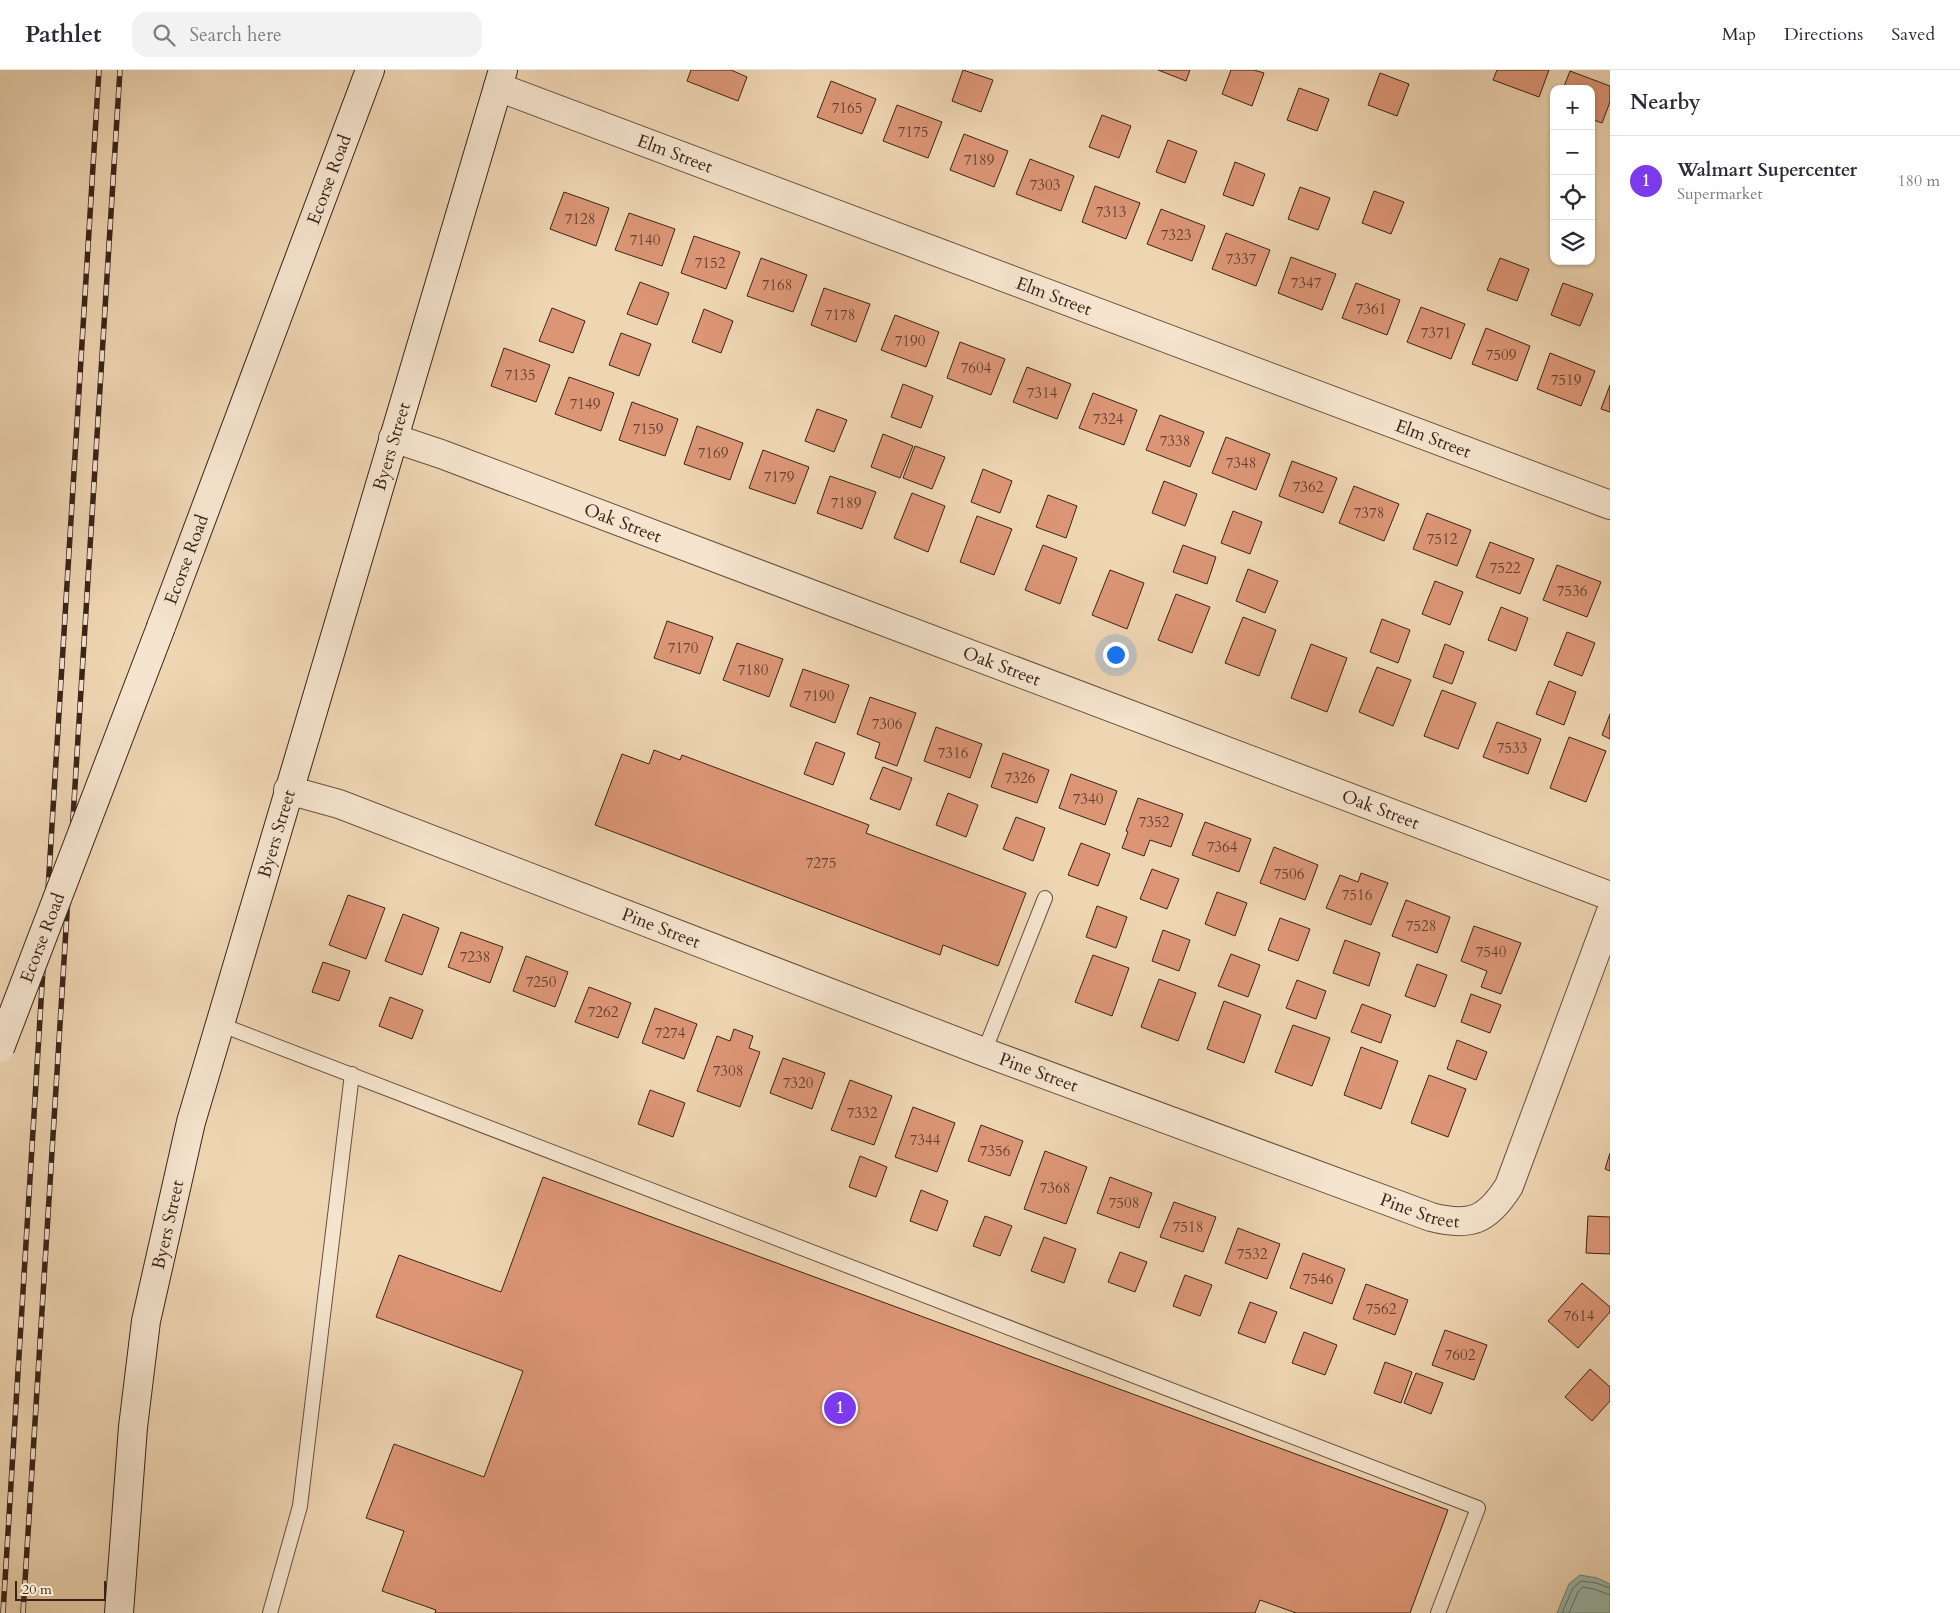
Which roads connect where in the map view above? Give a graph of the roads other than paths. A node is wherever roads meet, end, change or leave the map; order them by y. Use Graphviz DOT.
graph roads {
  1 [pos="370,70"];
  2 [pos="500,79"];
  3 [pos="393,438"];
  4 [pos="1610,504"];
  5 [pos="288,790"];
  6 [pos="1610,896"];
  7 [pos="1045,898"];
  8 [pos="1610,914"];
  9 [pos="220,1024"];
  10 [pos="0,1048"];
  11 [pos="984,1052"];
  12 [pos="352,1074"];
  13 [pos="119,1613"];
  14 [pos="270,1613"];
  15 [pos="1438,1613"];
  1 -- 10 [label="street, Ecorse Road, bridge"];
  2 -- 3 [label="street, Byers Street"];
  2 -- 4 [label="street, Elm Street"];
  3 -- 5 [label="street, Byers Street"];
  3 -- 6 [label="street, Oak Street"];
  5 -- 9 [label="street, Byers Street"];
  5 -- 11 [label="street, Pine Street"];
  7 -- 11 [label="lane"];
  8 -- 11 [label="street, Pine Street"];
  9 -- 12 [label="lane"];
  9 -- 13 [label="street, Byers Street"];
  12 -- 14 [label="lane"];
  12 -- 15 [label="lane"];
}
